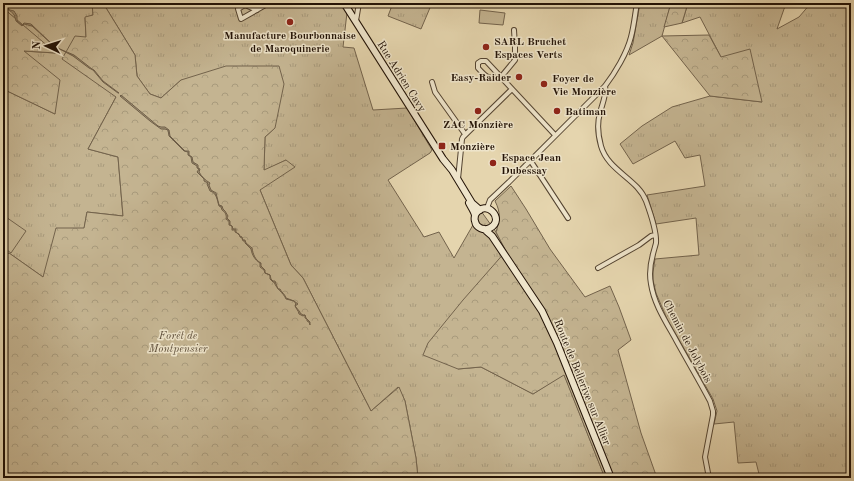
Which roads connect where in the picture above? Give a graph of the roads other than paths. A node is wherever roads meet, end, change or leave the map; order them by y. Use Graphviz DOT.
graph roads {
  1 [pos="269,3"];
  2 [pos="344,3"];
  3 [pos="359,3"];
  4 [pos="637,3"];
  5 [pos="257,10"];
  6 [pos="356,20"];
  7 [pos="514,30"];
  8 [pos="501,77"];
  9 [pos="432,82"];
  10 [pos="605,86"];
  11 [pos="512,89"];
  12 [pos="465,134"];
  13 [pos="556,135"];
  14 [pos="443,159"];
  15 [pos="530,160"];
  16 [pos="458,167"];
  17 [pos="452,170"];
  18 [pos="458,179"];
  19 [pos="487,208"];
  20 [pos="480,210"];
  21 [pos="475,215"];
  22 [pos="568,218"];
  23 [pos="492,227"];
  24 [pos="484,229"];
  25 [pos="655,235"];
  26 [pos="492,236"];
  27 [pos="598,268"];
  28 [pos="611,478"];
  29 [pos="709,478"];
  1 -- 5 [label="street"];
  2 -- 6 [label="main road, Rue Adrien Cavy"];
  3 -- 6 [label="street"];
  4 -- 10 [label="street"];
  6 -- 14 [label="main road, Rue Adrien Cavy"];
  7 -- 8 [label="street"];
  8 -- 8 [label="street"];
  8 -- 11 [label="street"];
  9 -- 12 [label="street"];
  10 -- 13 [label="street"];
  10 -- 25 [label="street, Chemin de Jolybois"];
  11 -- 12 [label="street"];
  11 -- 13 [label="street"];
  12 -- 16 [label="street"];
  13 -- 15 [label="street"];
  14 -- 17 [label="main road, Rue Adrien Cavy"];
  14 -- 21 [label="main road, Rue Adrien Cavy"];
  15 -- 19 [label="street"];
  15 -- 22 [label="street"];
  16 -- 17 [label="street"];
  16 -- 18 [label="street"];
  17 -- 18 [label="main road, Rue Adrien Cavy"];
  18 -- 20 [label="main road, Rue Adrien Cavy"];
  19 -- 20 [label="main road"];
  19 -- 23 [label="main road"];
  20 -- 21 [label="main road"];
  21 -- 24 [label="main road"];
  23 -- 24 [label="main road"];
  23 -- 26 [label="main road"];
  24 -- 26 [label="main road, Route de Bellerive sur Allier"];
  25 -- 27 [label="street"];
  25 -- 29 [label="street, Chemin de Jolybois"];
  26 -- 28 [label="main road, Route de Bellerive sur Allier"];
}
